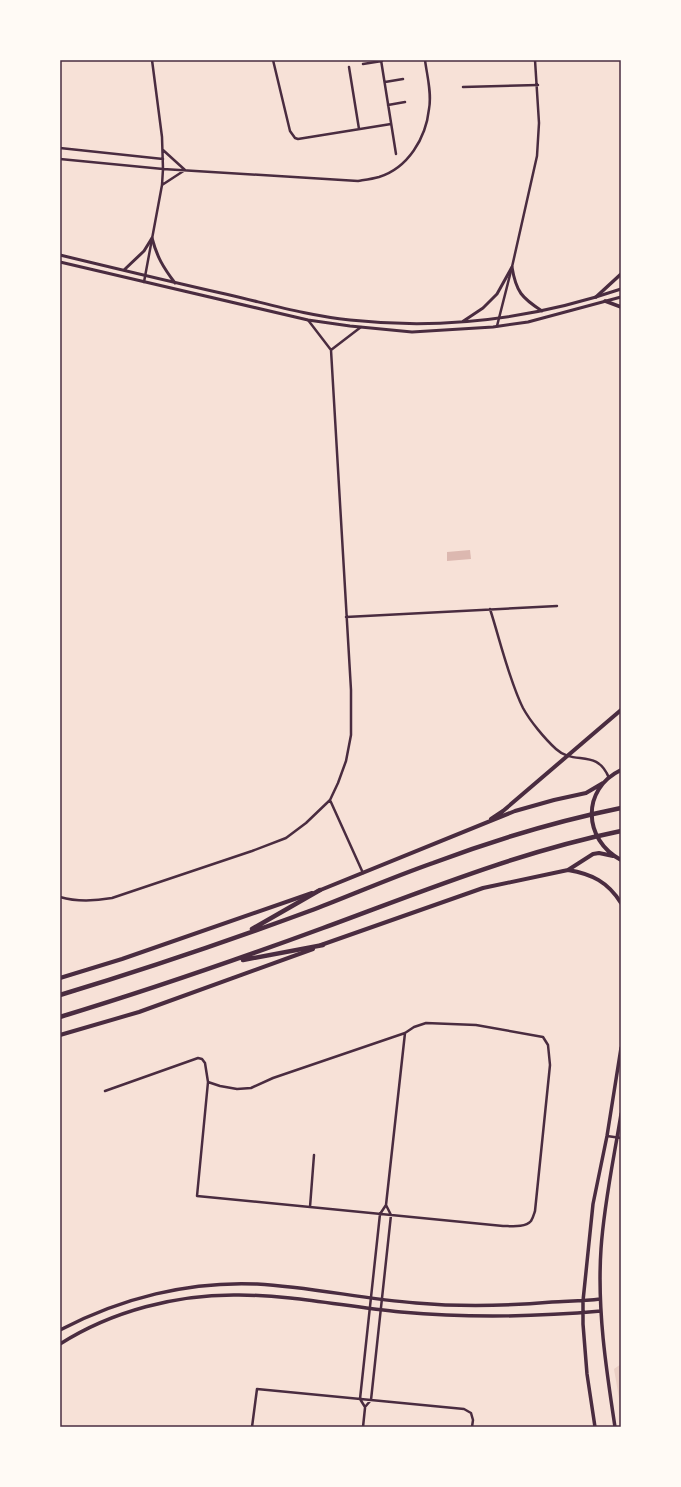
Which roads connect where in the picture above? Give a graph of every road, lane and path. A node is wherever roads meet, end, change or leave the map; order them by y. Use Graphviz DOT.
graph roads {
  1 [pos="152,60"];
  2 [pos="273,60"];
  3 [pos="382,60"];
  4 [pos="425,60"];
  5 [pos="535,60"];
  6 [pos="363,64"];
  7 [pos="349,68"];
  8 [pos="403,79"];
  9 [pos="385,82"];
  10 [pos="538,85"];
  11 [pos="462,87"];
  12 [pos="405,102"];
  13 [pos="388,105"];
  14 [pos="391,124"];
  15 [pos="359,128"];
  16 [pos="60,148"];
  17 [pos="163,150"];
  18 [pos="396,154"];
  19 [pos="60,159"];
  20 [pos="163,159"];
  21 [pos="163,169"];
  22 [pos="185,170"];
  23 [pos="162,185"];
  24 [pos="152,238"];
  25 [pos="60,255"];
  26 [pos="60,262"];
  27 [pos="512,267"];
  28 [pos="124,270"];
  29 [pos="621,274"];
  30 [pos="145,276"];
  31 [pos="144,283"];
  32 [pos="175,283"];
  33 [pos="621,289"];
  34 [pos="621,297"];
  35 [pos="596,298"];
  36 [pos="605,301"];
  37 [pos="621,307"];
  38 [pos="542,312"];
  39 [pos="499,319"];
  40 [pos="308,320"];
  41 [pos="461,322"];
  42 [pos="497,326"];
  43 [pos="361,327"];
  44 [pos="331,350"];
  45 [pos="557,606"];
  46 [pos="490,609"];
  47 [pos="346,617"];
  48 [pos="621,710"];
  49 [pos="568,756"];
  50 [pos="621,770"];
  51 [pos="609,778"];
  52 [pos="603,783"];
  53 [pos="330,800"];
  54 [pos="621,808"];
  55 [pos="479,826"];
  56 [pos="621,831"];
  57 [pos="613,856"];
  58 [pos="621,860"];
  59 [pos="568,870"];
  60 [pos="363,873"];
  61 [pos="320,890"];
  62 [pos="60,897"];
  63 [pos="621,903"];
  64 [pos="241,935"];
  65 [pos="323,945"];
  66 [pos="229,962"];
  67 [pos="60,978"];
  68 [pos="60,995"];
  69 [pos="60,1017"];
  70 [pos="405,1033"];
  71 [pos="60,1035"];
  72 [pos="621,1048"];
  73 [pos="208,1082"];
  74 [pos="105,1091"];
  75 [pos="621,1114"];
  76 [pos="606,1136"];
  77 [pos="619,1137"];
  78 [pos="314,1155"];
  79 [pos="386,1205"];
  80 [pos="310,1207"];
  81 [pos="380,1214"];
  82 [pos="391,1215"];
  83 [pos="370,1298"];
  84 [pos="382,1299"];
  85 [pos="600,1299"];
  86 [pos="582,1301"];
  87 [pos="369,1308"];
  88 [pos="380,1310"];
  89 [pos="601,1311"];
  90 [pos="583,1312"];
  91 [pos="60,1330"];
  92 [pos="60,1344"];
  93 [pos="360,1399"];
  94 [pos="371,1400"];
  95 [pos="365,1408"];
  96 [pos="252,1427"];
  97 [pos="363,1427"];
  98 [pos="472,1427"];
  99 [pos="595,1427"];
  100 [pos="615,1427"];
  1 -- 17 [label="street"];
  2 -- 15 [label="street"];
  3 -- 6 [label="street"];
  3 -- 9 [label="street"];
  4 -- 22 [label="street"];
  5 -- 10 [label="street"];
  7 -- 15 [label="street"];
  8 -- 9 [label="street"];
  9 -- 13 [label="street"];
  10 -- 11 [label="street"];
  10 -- 27 [label="street"];
  12 -- 13 [label="street"];
  13 -- 14 [label="street"];
  14 -- 15 [label="street"];
  14 -- 18 [label="street"];
  16 -- 20 [label="street"];
  17 -- 20 [label="street"];
  17 -- 22 [label="street"];
  19 -- 21 [label="street"];
  20 -- 21 [label="street"];
  21 -- 22 [label="street"];
  21 -- 23 [label="street"];
  22 -- 23 [label="street"];
  23 -- 24 [label="street"];
  24 -- 28 [label="street"];
  24 -- 30 [label="street"];
  24 -- 32 [label="street"];
  25 -- 28 [label="street"];
  26 -- 31 [label="street"];
  27 -- 38 [label="street"];
  27 -- 39 [label="street"];
  27 -- 41 [label="street"];
  28 -- 30 [label="street"];
  29 -- 35 [label="main road"];
  30 -- 31 [label="street"];
  30 -- 32 [label="street"];
  31 -- 40 [label="street"];
  32 -- 41 [label="street"];
  33 -- 35 [label="street"];
  34 -- 36 [label="street"];
  35 -- 38 [label="street"];
  36 -- 37 [label="main road"];
  36 -- 42 [label="street"];
  38 -- 39 [label="street"];
  39 -- 41 [label="street"];
  39 -- 42 [label="street"];
  40 -- 43 [label="street"];
  40 -- 44 [label="street"];
  42 -- 43 [label="street"];
  43 -- 44 [label="street"];
  44 -- 47 [label="street"];
  45 -- 46 [label="street"];
  46 -- 47 [label="street"];
  46 -- 49 [label="street"];
  47 -- 53 [label="street"];
  48 -- 49 [label="highway"];
  49 -- 51 [label="street"];
  49 -- 55 [label="highway"];
  50 -- 51 [label="highway"];
  51 -- 52 [label="highway"];
  52 -- 55 [label="highway"];
  52 -- 57 [label="highway"];
  53 -- 60 [label="street"];
  53 -- 62 [label="street"];
  54 -- 64 [label="highway"];
  55 -- 60 [label="highway"];
  56 -- 66 [label="highway"];
  57 -- 58 [label="highway"];
  57 -- 59 [label="highway"];
  59 -- 63 [label="highway"];
  59 -- 65 [label="highway"];
  60 -- 61 [label="highway"];
  61 -- 64 [label="highway"];
  61 -- 67 [label="highway"];
  64 -- 68 [label="highway"];
  65 -- 66 [label="highway"];
  65 -- 71 [label="highway"];
  66 -- 69 [label="highway"];
  70 -- 73 [label="street"];
  70 -- 79 [label="street"];
  70 -- 82 [label="street"];
  72 -- 76 [label="main road"];
  73 -- 74 [label="street"];
  73 -- 80 [label="street"];
  75 -- 77 [label="main road"];
  76 -- 77 [label="street"];
  76 -- 86 [label="main road"];
  77 -- 85 [label="main road"];
  78 -- 80 [label="street"];
  79 -- 81 [label="street"];
  79 -- 82 [label="street"];
  80 -- 81 [label="street"];
  81 -- 82 [label="street"];
  81 -- 83 [label="street"];
  82 -- 84 [label="street"];
  83 -- 84 [label="main road"];
  83 -- 87 [label="street"];
  83 -- 91 [label="main road"];
  84 -- 86 [label="main road"];
  84 -- 88 [label="street"];
  85 -- 86 [label="main road"];
  85 -- 89 [label="main road"];
  86 -- 90 [label="main road"];
  87 -- 88 [label="main road"];
  87 -- 92 [label="main road"];
  87 -- 93 [label="street"];
  88 -- 90 [label="main road"];
  88 -- 94 [label="street"];
  89 -- 90 [label="main road"];
  89 -- 100 [label="main road"];
  90 -- 99 [label="main road"];
  93 -- 94 [label="street"];
  93 -- 95 [label="street"];
  93 -- 96 [label="street"];
  94 -- 95 [label="street"];
  94 -- 98 [label="street"];
  95 -- 97 [label="street"];
}
